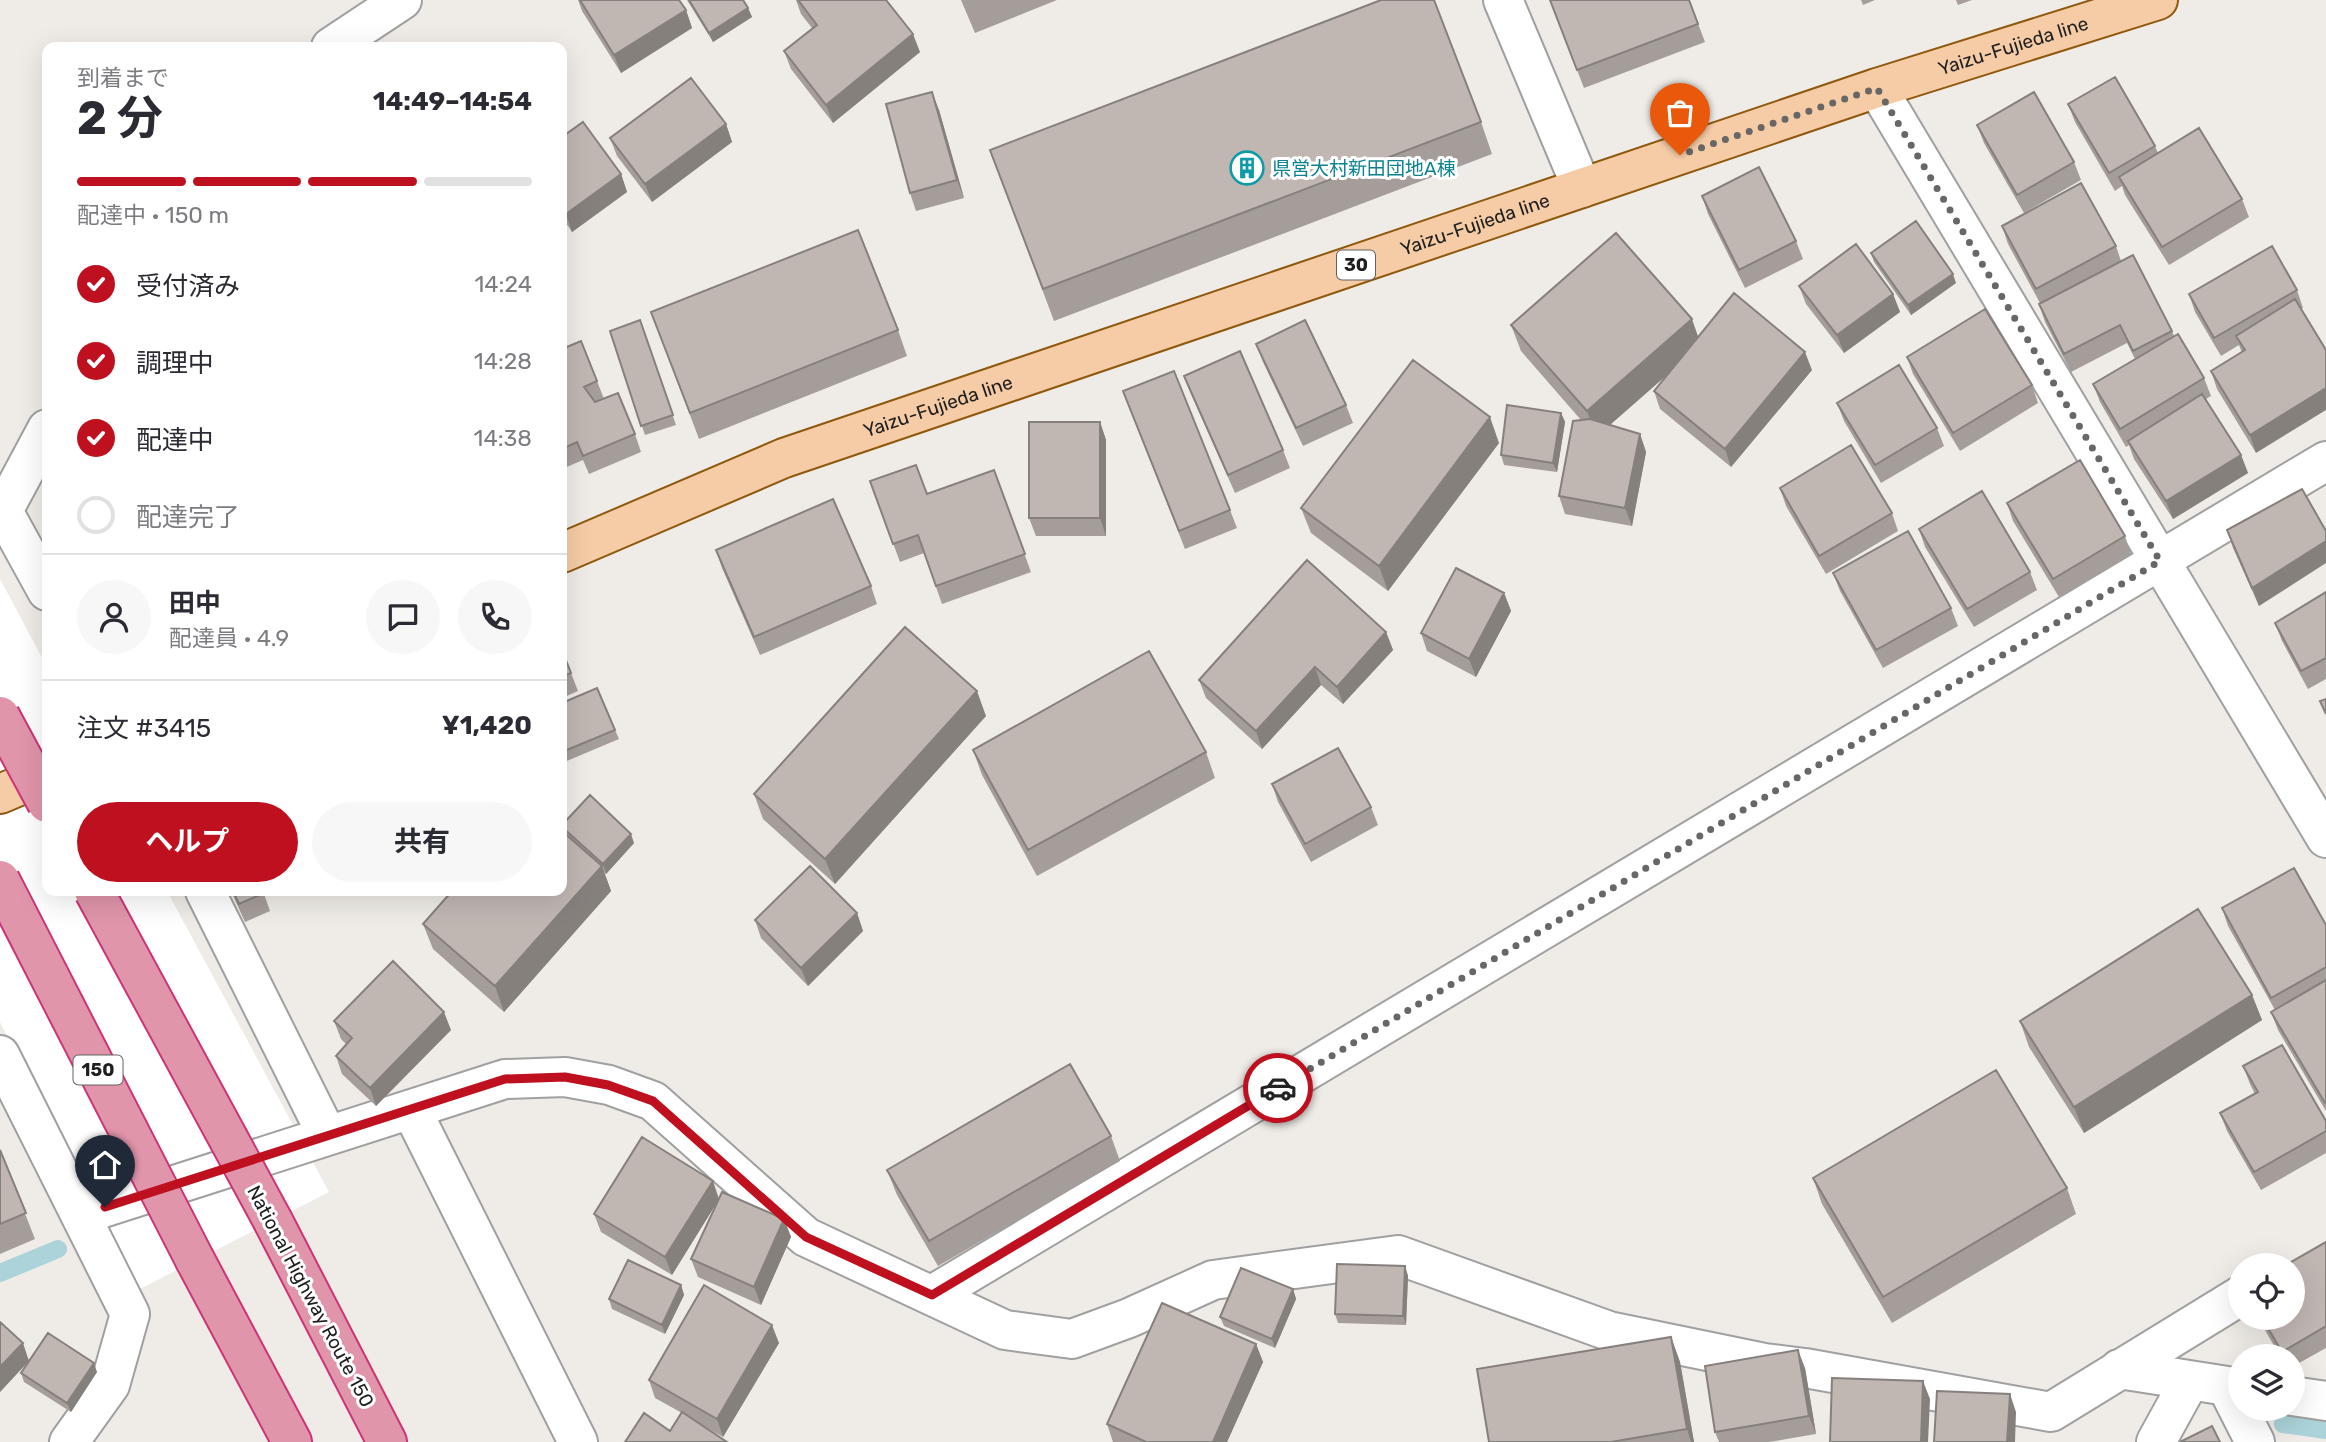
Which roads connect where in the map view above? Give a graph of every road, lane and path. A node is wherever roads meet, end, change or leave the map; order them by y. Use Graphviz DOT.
graph roads {
  1 [pos="402,0"];
  2 [pos="1503,0"];
  3 [pos="2156,0"];
  4 [pos="339,42"];
  5 [pos="1877,88"];
  6 [pos="1582,188"];
  7 [pos="42,439"];
  8 [pos="2326,461"];
  9 [pos="567,551"];
  10 [pos="2160,561"];
  11 [pos="42,582"];
  12 [pos="0,716"];
  13 [pos="42,776"];
  14 [pos="0,794"];
  15 [pos="42,794"];
  16 [pos="2326,838"];
  17 [pos="0,880"];
  18 [pos="97,896"];
  19 [pos="208,896"];
  20 [pos="0,1055"];
  21 [pos="411,1109"];
  22 [pos="327,1135"];
  23 [pos="80,1215"];
  24 [pos="932,1295"];
  25 [pos="2228,1303"];
  26 [pos="2119,1369"];
  27 [pos="2189,1382"];
  28 [pos="2228,1386"];
  29 [pos="2305,1398"];
  30 [pos="2326,1401"];
  31 [pos="2247,1421"];
  32 [pos="69,1442"];
  33 [pos="292,1442"];
  34 [pos="387,1442"];
  35 [pos="578,1442"];
  36 [pos="2156,1442"];
  37 [pos="2255,1442"];
  1 -- 4 [label="street"];
  2 -- 6 [label="street"];
  3 -- 5 [label="main road, Yaizu-Fujieda line / 30"];
  5 -- 6 [label="main road, Yaizu-Fujieda line / 30"];
  5 -- 10 [label="street"];
  6 -- 9 [label="main road, Yaizu-Fujieda line / 30"];
  7 -- 11 [label="street"];
  8 -- 10 [label="street"];
  10 -- 16 [label="street"];
  10 -- 24 [label="street"];
  12 -- 15 [label="highway, bridge"];
  13 -- 14 [label="main road"];
  17 -- 33 [label="highway, 150, bridge"];
  18 -- 34 [label="highway, National Highway Route 150, bridge"];
  19 -- 22 [label="street"];
  20 -- 23 [label="street"];
  21 -- 22 [label="street"];
  21 -- 24 [label="street"];
  21 -- 35 [label="street"];
  22 -- 23 [label="street"];
  23 -- 32 [label="street"];
  24 -- 26 [label="street"];
  25 -- 26 [label="street"];
  26 -- 27 [label="street"];
  27 -- 28 [label="street"];
  27 -- 36 [label="street"];
  29 -- 30 [label="street"];
  31 -- 37 [label="street"];
}
